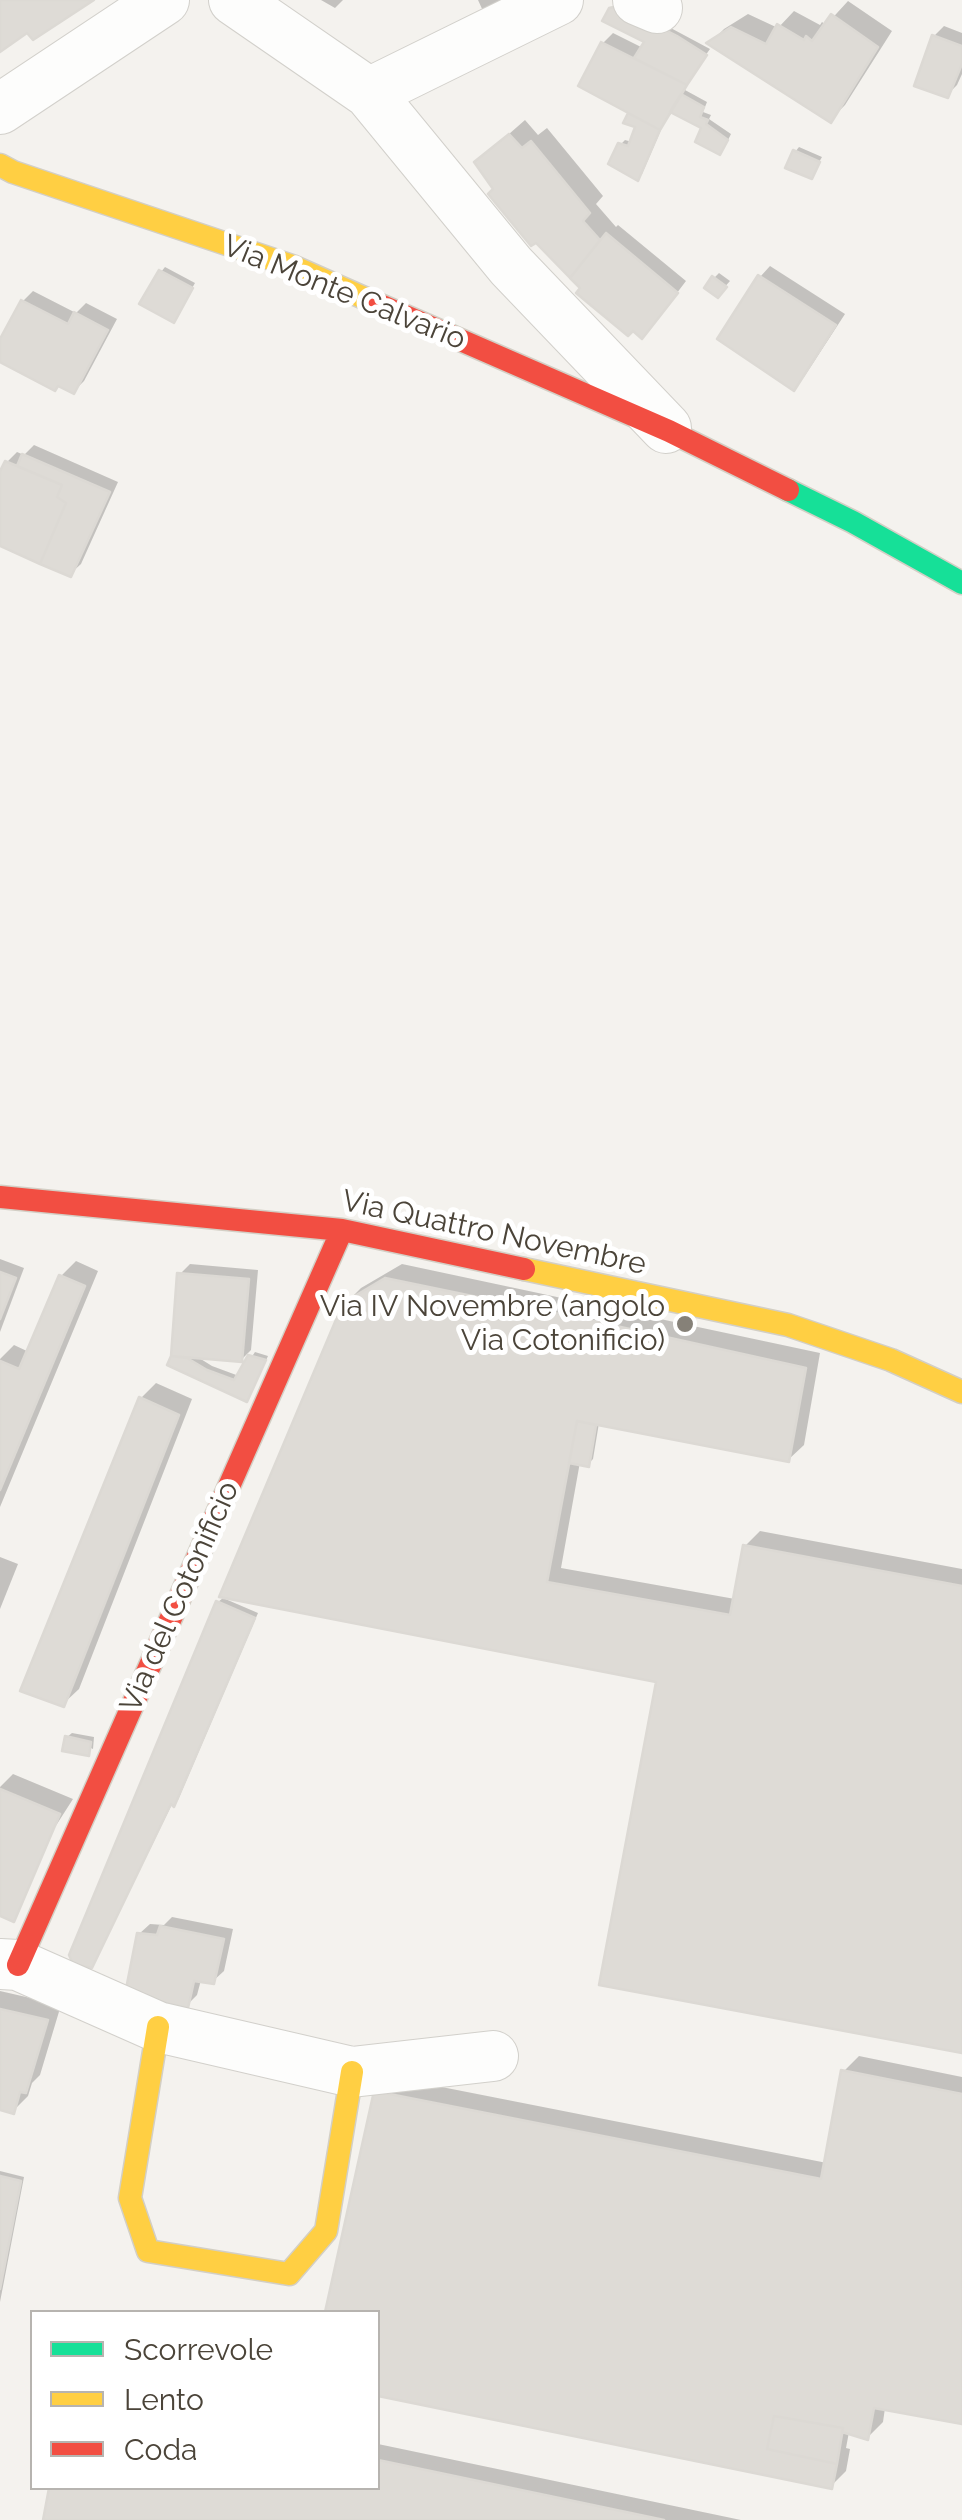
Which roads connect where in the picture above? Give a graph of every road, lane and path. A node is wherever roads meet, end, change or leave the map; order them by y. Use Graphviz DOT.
graph roads {
  1 [pos="164,0"];
  2 [pos="234,0"];
  3 [pos="558,0"];
  4 [pos="370,93"];
  5 [pos="0,109"];
  6 [pos="4,178"];
  7 [pos="669,432"];
  8 [pos="962,582"];
  9 [pos="0,1197"];
  10 [pos="342,1230"];
  11 [pos="962,1392"];
  12 [pos="9,1965"];
  13 [pos="158,2027"];
  14 [pos="492,2056"];
  15 [pos="352,2072"];
  1 -- 5 [label="street"];
  2 -- 4 [label="street, Via Monte Calvario"];
  3 -- 4 [label="street"];
  4 -- 7 [label="street, Via Monte Calvario"];
  6 -- 7 [label="street, Via Monte Calvario"];
  7 -- 8 [label="street, Via Monte Calvario"];
  9 -- 10 [label="street, Via Quattro Novembre"];
  10 -- 11 [label="street, Via Quattro Novembre"];
  10 -- 12 [label="street, Via del Cotonificio"];
  12 -- 13 [label="street, Via del Cotonificio"];
  13 -- 15 [label="street, Via del Cotonificio"];
  13 -- 15 [label="street"];
  14 -- 15 [label="street, Via del Cotonificio"];
}
